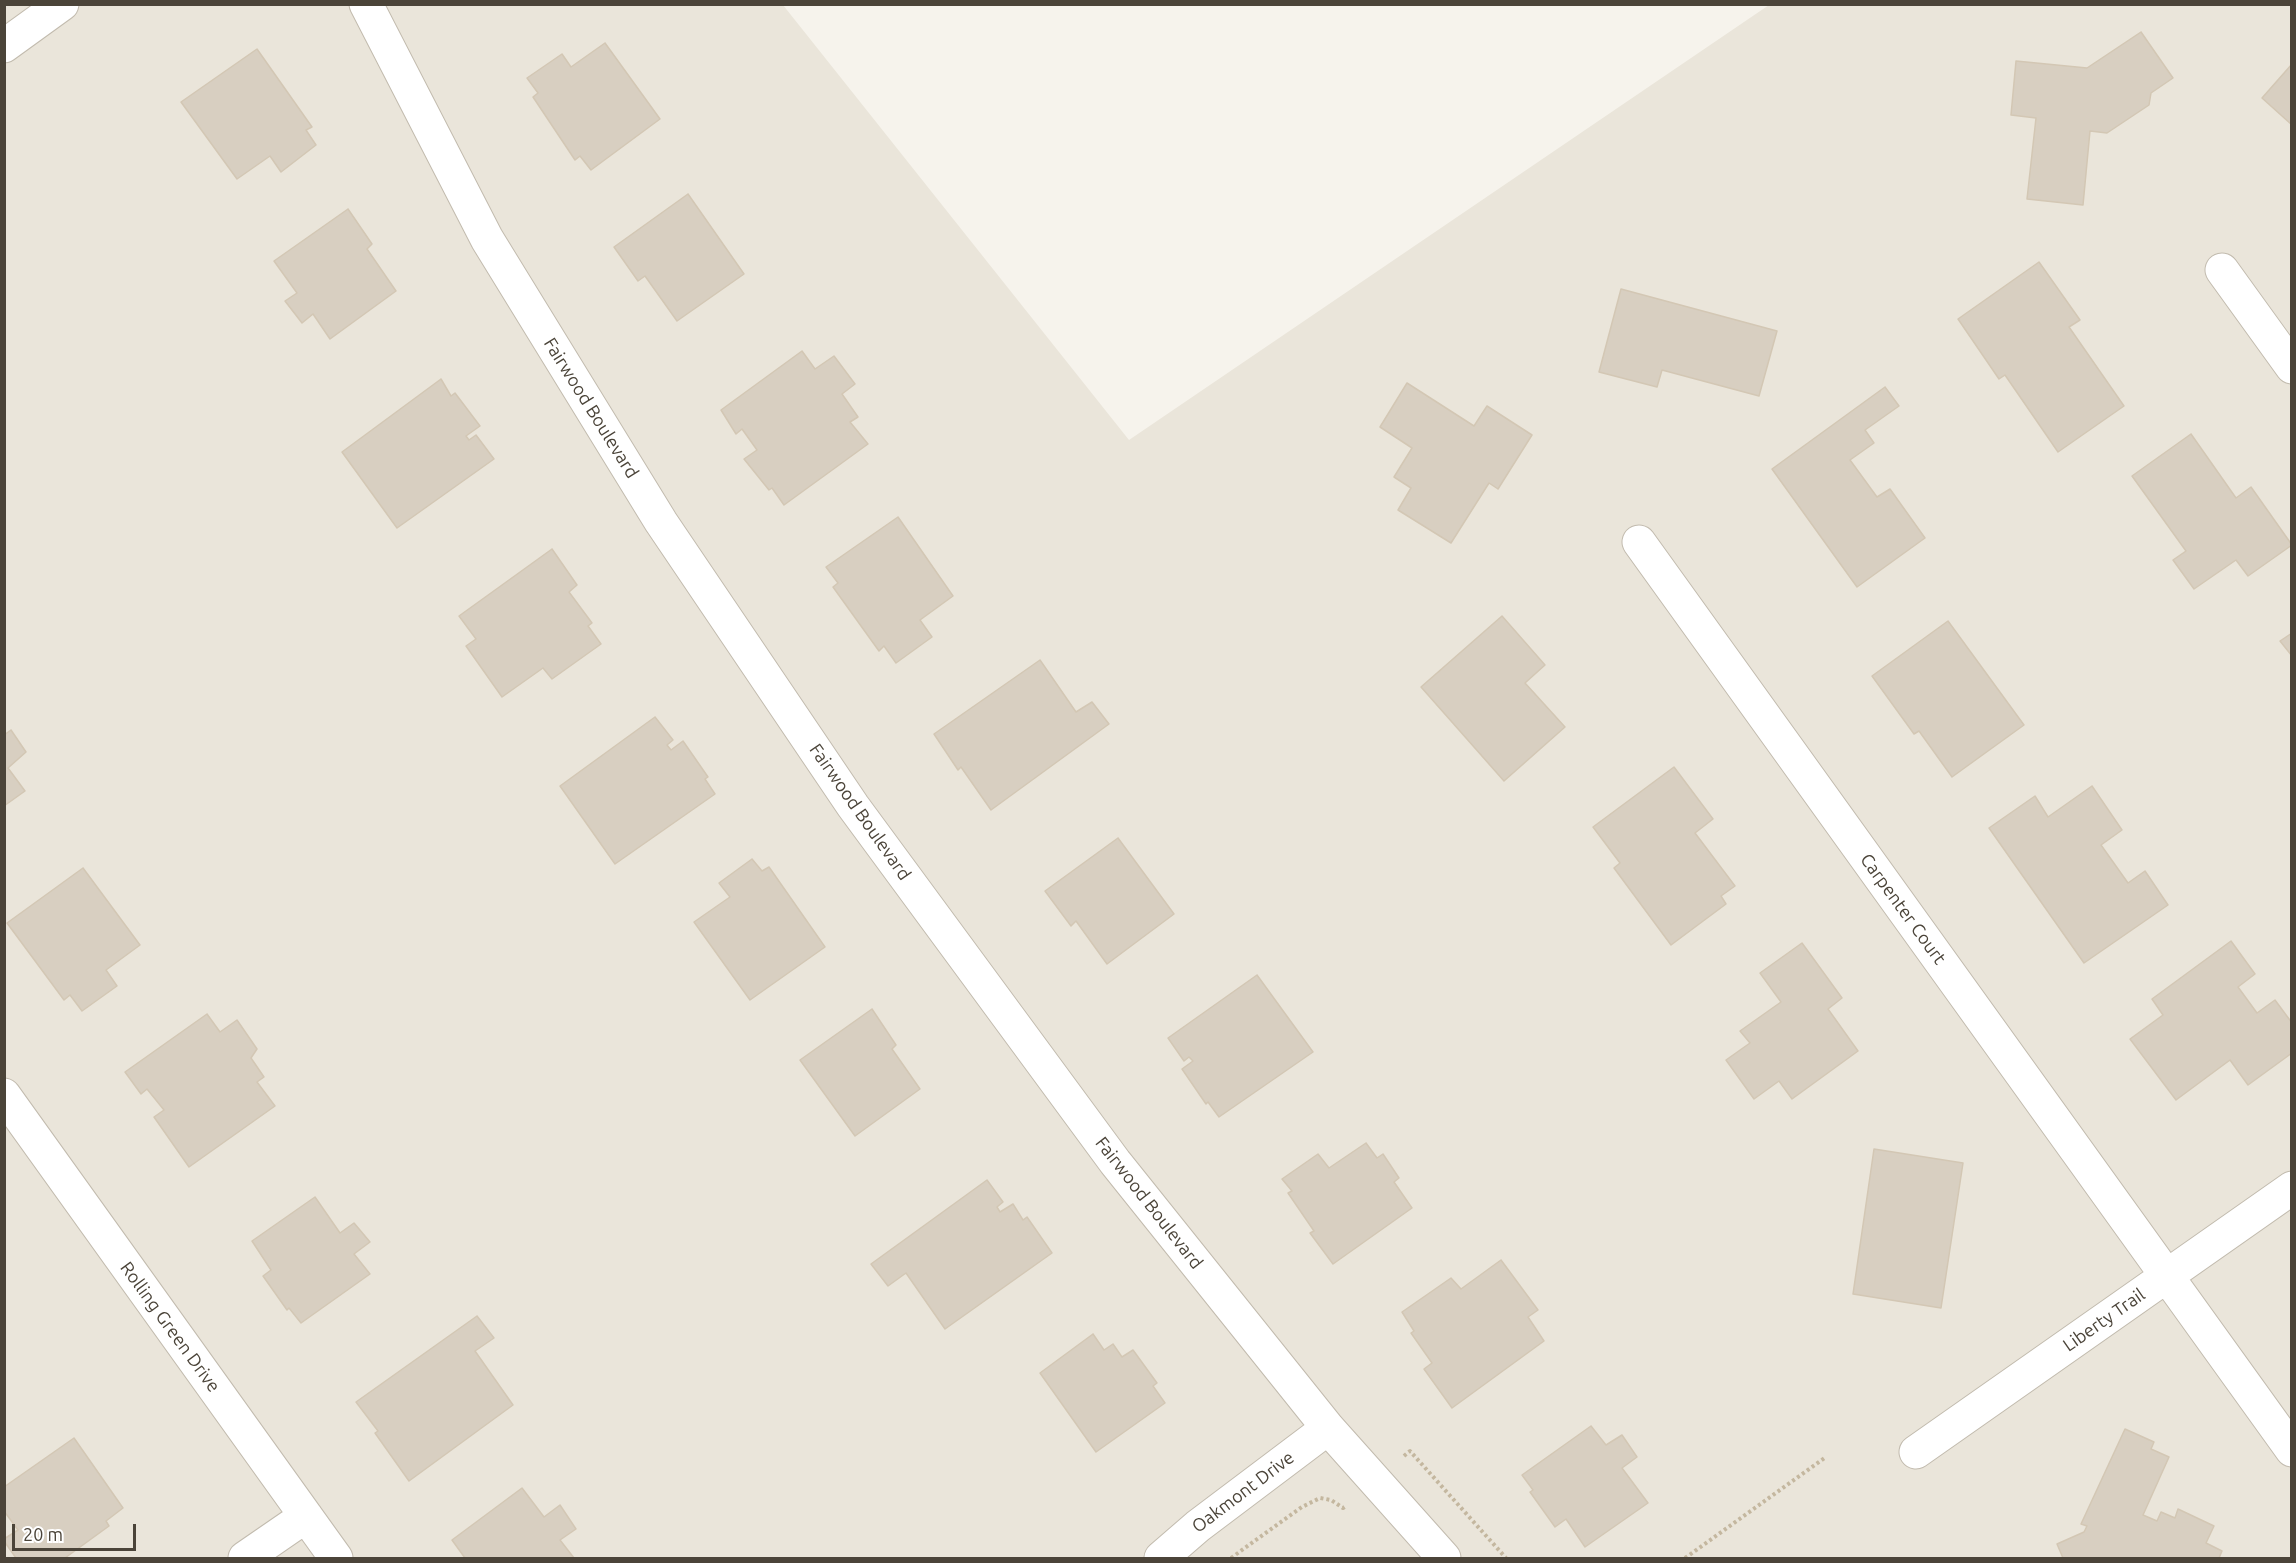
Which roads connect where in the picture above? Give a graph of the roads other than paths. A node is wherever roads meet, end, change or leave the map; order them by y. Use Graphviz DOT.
graph roads {
  1 [pos="62,4"];
  2 [pos="366,4"];
  3 [pos="4,46"];
  4 [pos="2222,270"];
  5 [pos="2292,367"];
  6 [pos="1640,542"];
  7 [pos="4,1095"];
  8 [pos="2292,1188"];
  9 [pos="2166,1277"];
  10 [pos="1328,1428"];
  11 [pos="2292,1450"];
  12 [pos="1916,1452"];
  13 [pos="306,1516"];
  14 [pos="245,1558"];
  15 [pos="336,1558"];
  16 [pos="1161,1558"];
  17 [pos="1444,1558"];
  1 -- 3 [label="street"];
  2 -- 10 [label="street, Fairwood Boulevard"];
  4 -- 5 [label="street"];
  6 -- 9 [label="street, Carpenter Court"];
  7 -- 13 [label="street, Rolling Green Drive"];
  8 -- 9 [label="street, Liberty Trail"];
  9 -- 11 [label="street, Carpenter Court"];
  9 -- 12 [label="street, Liberty Trail"];
  10 -- 16 [label="street, Oakmont Drive"];
  10 -- 17 [label="street, Fairwood Boulevard"];
  13 -- 14 [label="street"];
  13 -- 15 [label="street, Rolling Green Drive"];
}
